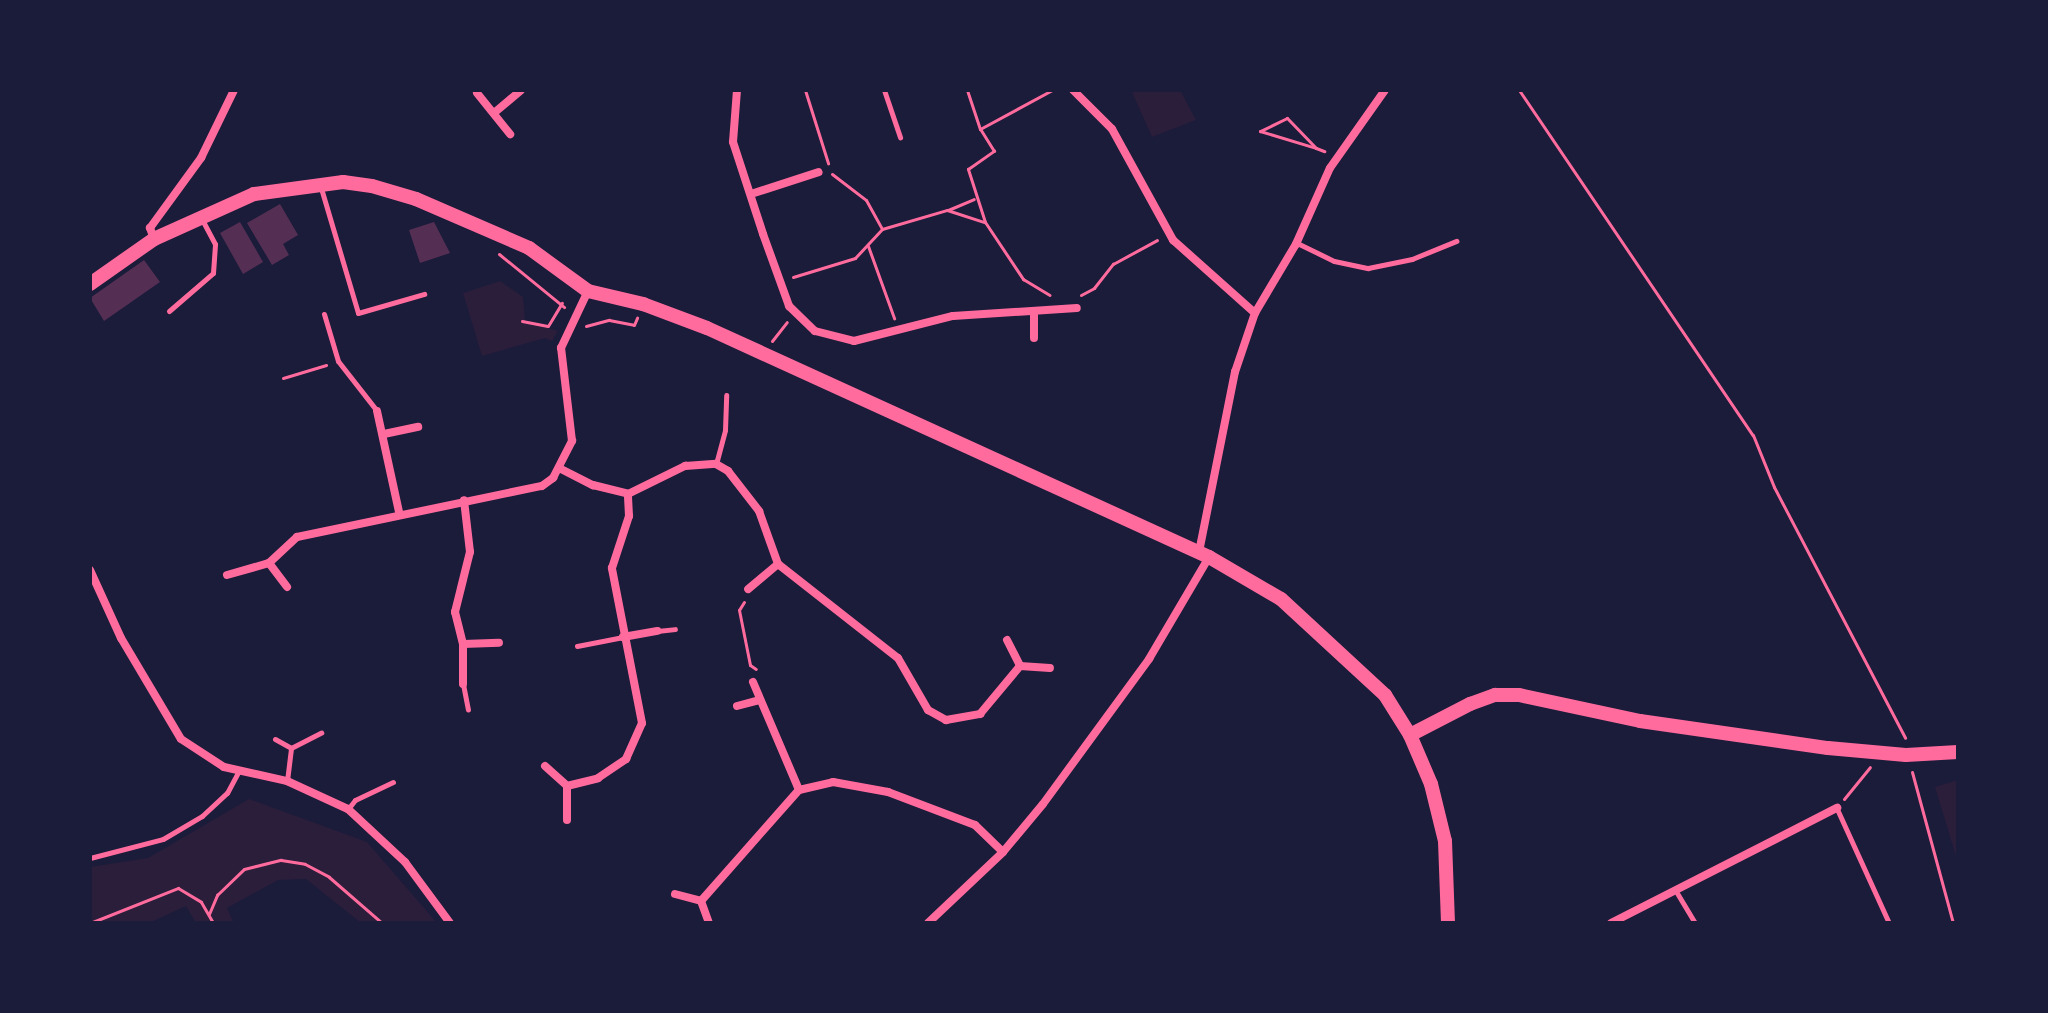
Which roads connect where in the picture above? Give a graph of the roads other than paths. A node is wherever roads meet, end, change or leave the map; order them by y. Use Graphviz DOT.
graph roads {
  1 [pos="234,90"];
  2 [pos="521,90"];
  3 [pos="737,90"];
  4 [pos="884,90"];
  5 [pos="1073,90"];
  6 [pos="1385,90"];
  7 [pos="477,93"];
  8 [pos="494,113"];
  9 [pos="510,134"];
  10 [pos="900,137"];
  11 [pos="819,172"];
  12 [pos="320,184"];
  13 [pos="751,194"];
  14 [pos="201,216"];
  15 [pos="154,239"];
  16 [pos="1456,241"];
  17 [pos="1296,242"];
  18 [pos="90,284"];
  19 [pos="588,291"];
  20 [pos="424,294"];
  21 [pos="1077,308"];
  22 [pos="169,311"];
  23 [pos="1034,311"];
  24 [pos="1255,313"];
  25 [pos="324,314"];
  26 [pos="1034,338"];
  27 [pos="726,395"];
  28 [pos="377,411"];
  29 [pos="418,427"];
  30 [pos="384,434"];
  31 [pos="716,464"];
  32 [pos="561,469"];
  33 [pos="628,494"];
  34 [pos="464,500"];
  35 [pos="399,512"];
  36 [pos="1204,555"];
  37 [pos="269,563"];
  38 [pos="778,564"];
  39 [pos="90,570"];
  40 [pos="227,575"];
  41 [pos="287,587"];
  42 [pos="748,589"];
  43 [pos="675,629"];
  44 [pos="657,631"];
  45 [pos="623,637"];
  46 [pos="1007,640"];
  47 [pos="499,643"];
  48 [pos="463,644"];
  49 [pos="577,646"];
  50 [pos="1020,666"];
  51 [pos="1050,668"];
  52 [pos="753,682"];
  53 [pos="463,684"];
  54 [pos="759,700"];
  55 [pos="737,706"];
  56 [pos="468,710"];
  57 [pos="321,733"];
  58 [pos="1410,735"];
  59 [pos="275,739"];
  60 [pos="291,748"];
  61 [pos="1958,752"];
  62 [pos="545,766"];
  63 [pos="238,772"];
  64 [pos="287,781"];
  65 [pos="393,782"];
  66 [pos="567,786"];
  67 [pos="799,790"];
  68 [pos="1837,808"];
  69 [pos="348,809"];
  70 [pos="567,820"];
  71 [pos="1003,852"];
  72 [pos="90,858"];
  73 [pos="1677,893"];
  74 [pos="675,894"];
  75 [pos="701,901"];
  76 [pos="450,923"];
  77 [pos="709,923"];
  78 [pos="928,923"];
  79 [pos="1448,923"];
  80 [pos="1611,923"];
  81 [pos="1695,923"];
  82 [pos="1889,923"];
  1 -- 15 [label="street"];
  2 -- 8 [label="street"];
  3 -- 13 [label="street"];
  4 -- 10 [label="lane"];
  5 -- 24 [label="street"];
  6 -- 17 [label="street"];
  7 -- 8 [label="street"];
  8 -- 9 [label="street"];
  11 -- 13 [label="street"];
  12 -- 14 [label="street"];
  12 -- 19 [label="street"];
  12 -- 20 [label="lane"];
  13 -- 23 [label="street"];
  14 -- 15 [label="street"];
  14 -- 22 [label="lane"];
  15 -- 18 [label="street"];
  16 -- 17 [label="lane"];
  17 -- 24 [label="street"];
  19 -- 32 [label="street"];
  19 -- 36 [label="street"];
  21 -- 23 [label="street"];
  23 -- 26 [label="street"];
  24 -- 36 [label="street"];
  25 -- 28 [label="lane"];
  27 -- 31 [label="lane"];
  28 -- 30 [label="street"];
  29 -- 30 [label="street"];
  30 -- 35 [label="street"];
  31 -- 33 [label="street"];
  31 -- 38 [label="street"];
  32 -- 33 [label="street"];
  32 -- 34 [label="street"];
  33 -- 45 [label="street"];
  34 -- 35 [label="street"];
  34 -- 48 [label="street"];
  35 -- 37 [label="street"];
  36 -- 58 [label="street"];
  36 -- 71 [label="street"];
  37 -- 40 [label="street"];
  37 -- 41 [label="street"];
  38 -- 42 [label="street"];
  38 -- 50 [label="street"];
  39 -- 63 [label="street"];
  43 -- 44 [label="lane"];
  44 -- 45 [label="street"];
  45 -- 49 [label="lane"];
  45 -- 66 [label="street"];
  46 -- 50 [label="street"];
  47 -- 48 [label="street"];
  48 -- 53 [label="street"];
  50 -- 51 [label="street"];
  52 -- 54 [label="street"];
  53 -- 56 [label="lane"];
  54 -- 55 [label="street"];
  54 -- 67 [label="street"];
  57 -- 60 [label="lane"];
  58 -- 61 [label="street"];
  58 -- 79 [label="street"];
  59 -- 60 [label="lane"];
  60 -- 64 [label="lane"];
  62 -- 66 [label="street"];
  63 -- 64 [label="street"];
  63 -- 72 [label="lane"];
  64 -- 69 [label="street"];
  65 -- 69 [label="lane"];
  66 -- 70 [label="street"];
  67 -- 71 [label="street"];
  67 -- 75 [label="street"];
  68 -- 73 [label="street"];
  68 -- 82 [label="lane"];
  69 -- 76 [label="street"];
  71 -- 78 [label="street"];
  73 -- 80 [label="street"];
  73 -- 81 [label="lane"];
  74 -- 75 [label="street"];
  75 -- 77 [label="street"];
}
